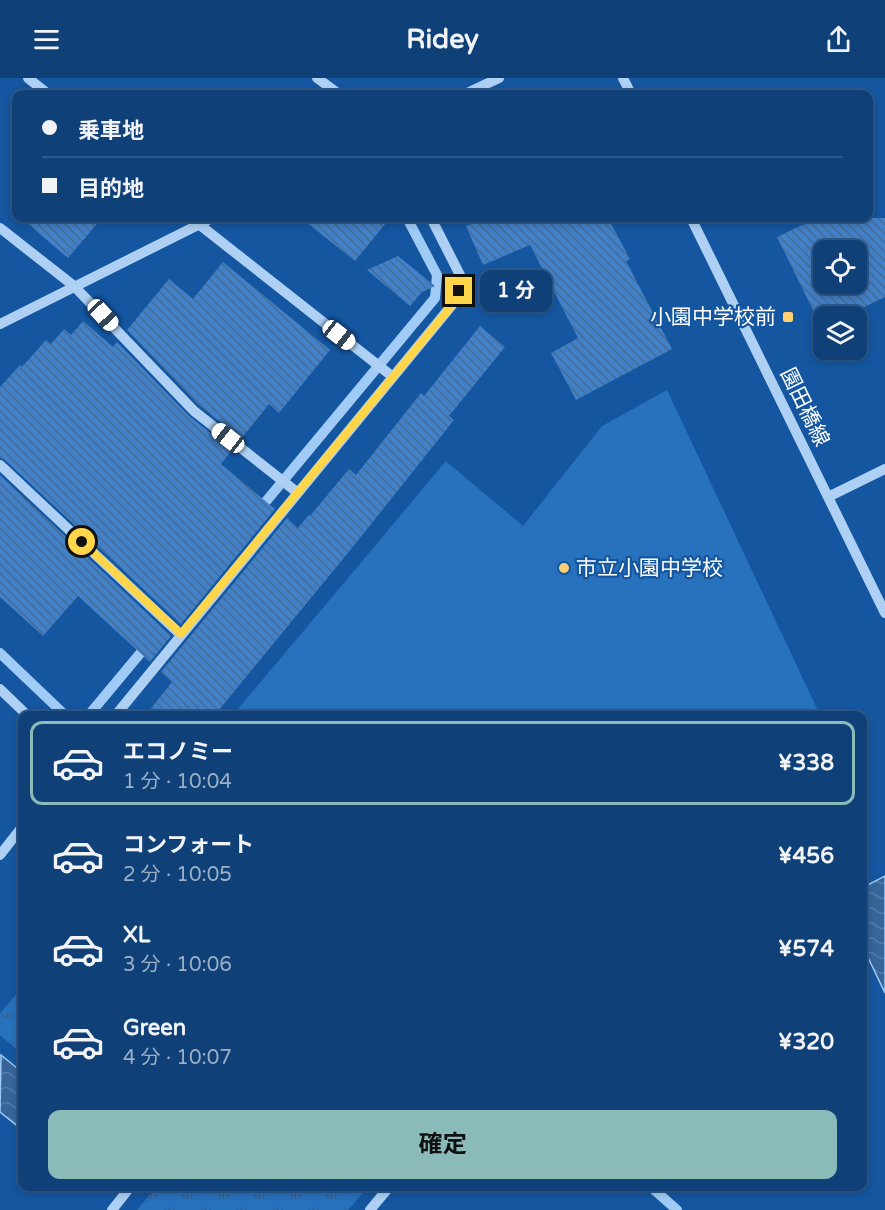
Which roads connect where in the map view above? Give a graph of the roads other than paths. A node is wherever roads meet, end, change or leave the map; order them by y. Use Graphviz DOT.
graph roads {
  1 [pos="28,78"];
  2 [pos="317,78"];
  3 [pos="499,78"];
  4 [pos="43,90"];
  5 [pos="334,90"];
  6 [pos="474,90"];
  7 [pos="193,222"];
  8 [pos="196,222"];
  9 [pos="433,222"];
  10 [pos="693,222"];
  11 [pos="0,228"];
  12 [pos="74,286"];
  13 [pos="0,324"];
  14 [pos="393,377"];
  15 [pos="0,465"];
  16 [pos="885,469"];
  17 [pos="298,493"];
  18 [pos="828,497"];
  19 [pos="885,613"];
  20 [pos="181,634"];
  21 [pos="0,689"];
  22 [pos="23,711"];
  23 [pos="119,711"];
  24 [pos="18,832"];
  25 [pos="0,855"];
  26 [pos="127,1191"];
  27 [pos="386,1191"];
  28 [pos="112,1210"];
  29 [pos="370,1210"];
  1 -- 4 [label="street"];
  2 -- 5 [label="street"];
  3 -- 6 [label="street"];
  7 -- 12 [label="street"];
  8 -- 14 [label="street"];
  9 -- 14 [label="street"];
  10 -- 18 [label="street, 園田橋線"];
  11 -- 12 [label="street"];
  12 -- 13 [label="street"];
  12 -- 17 [label="street"];
  14 -- 17 [label="street"];
  15 -- 20 [label="street"];
  16 -- 18 [label="street"];
  17 -- 20 [label="street"];
  18 -- 19 [label="street, 園田橋線"];
  20 -- 23 [label="street"];
  21 -- 22 [label="street"];
  24 -- 25 [label="street"];
  26 -- 28 [label="street"];
  27 -- 29 [label="street"];
}
